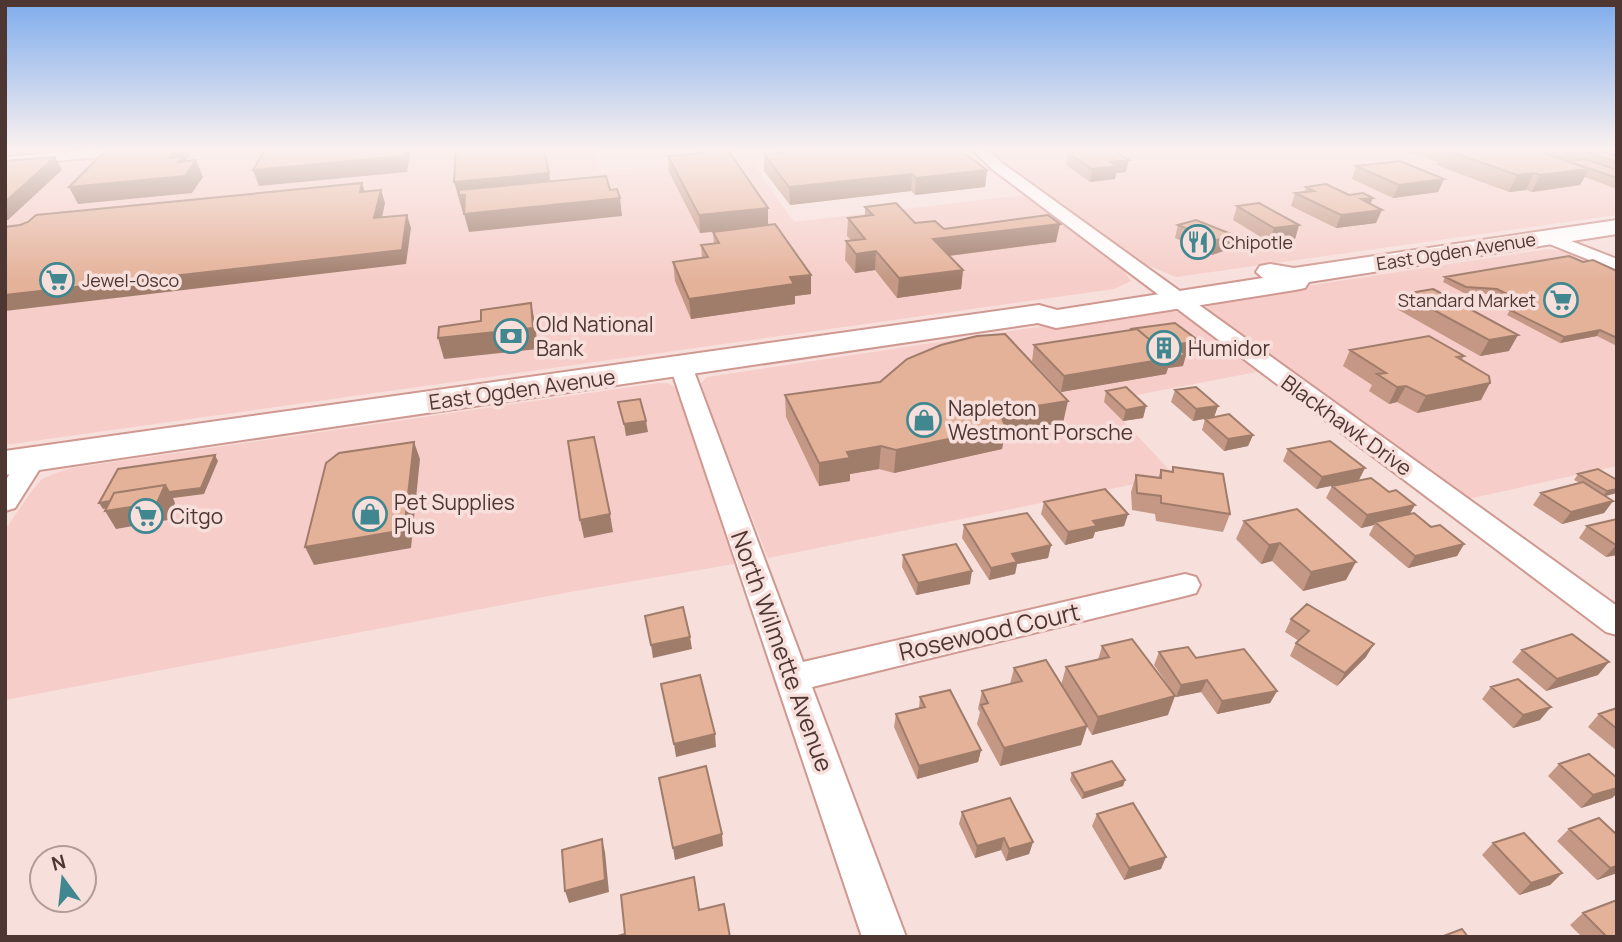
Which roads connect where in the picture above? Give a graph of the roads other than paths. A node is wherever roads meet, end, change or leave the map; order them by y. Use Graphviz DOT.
graph roads {
  1 [pos="1033,193"];
  2 [pos="1617,227"];
  3 [pos="1548,237"];
  4 [pos="1617,266"];
  5 [pos="1168,294"];
  6 [pos="681,366"];
  7 [pos="19,461"];
  8 [pos="5,502"];
  9 [pos="1185,585"];
  10 [pos="1617,623"];
  11 [pos="793,678"];
  12 [pos="884,937"];
  1 -- 5 [label="street, Blackhawk Drive"];
  2 -- 3 [label="main road, East Ogden Avenue"];
  3 -- 4 [label="street"];
  3 -- 5 [label="main road, East Ogden Avenue"];
  5 -- 6 [label="main road, East Ogden Avenue"];
  5 -- 10 [label="street, Blackhawk Drive"];
  6 -- 7 [label="main road, East Ogden Avenue"];
  6 -- 11 [label="street, North Wilmette Avenue"];
  7 -- 8 [label="street"];
  9 -- 11 [label="street, Rosewood Court"];
  11 -- 12 [label="street, North Wilmette Avenue"];
}
